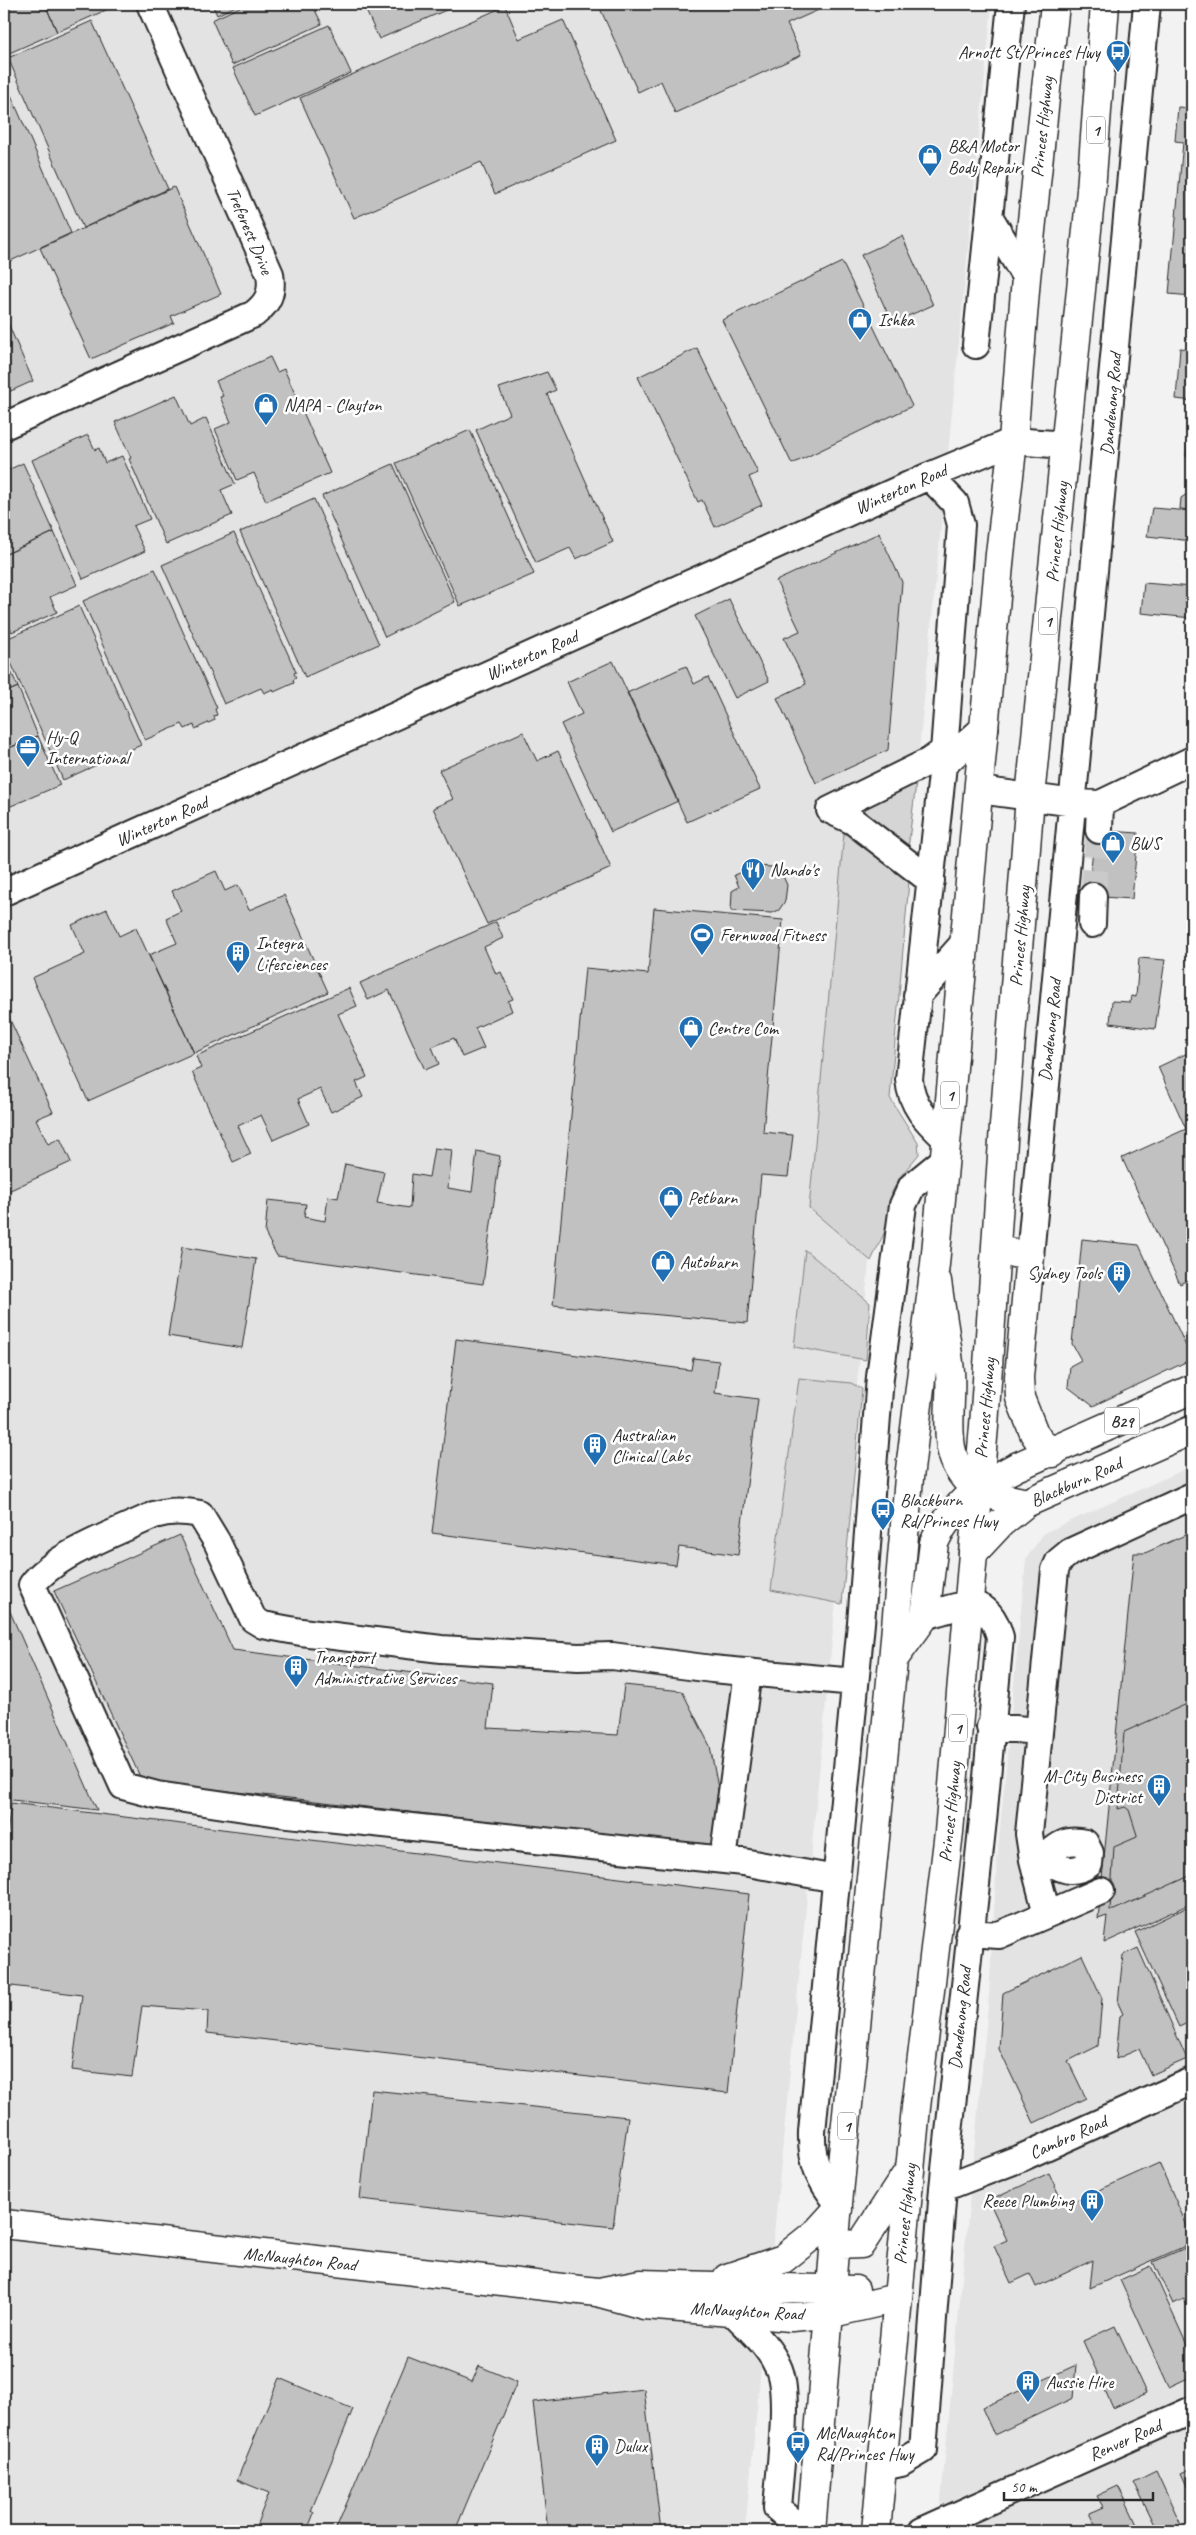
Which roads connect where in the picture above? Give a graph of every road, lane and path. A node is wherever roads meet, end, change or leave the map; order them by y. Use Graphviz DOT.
graph roads {
  1 [pos="150,4"];
  2 [pos="1011,4"];
  3 [pos="1055,4"];
  4 [pos="1105,4"];
  5 [pos="1147,4"];
  6 [pos="990,218"];
  7 [pos="1026,278"];
  8 [pos="976,345"];
  9 [pos="4,426"];
  10 [pos="1013,441"];
  11 [pos="1066,445"];
  12 [pos="929,476"];
  13 [pos="985,728"];
  14 [pos="943,758"];
  15 [pos="1192,760"];
  16 [pos="979,790"];
  17 [pos="1030,798"];
  18 [pos="1074,803"];
  19 [pos="1100,804"];
  20 [pos="1099,830"];
  21 [pos="931,880"];
  22 [pos="4,892"];
  23 [pos="1093,896"];
  24 [pos="1092,924"];
  25 [pos="964,943"];
  26 [pos="917,996"];
  27 [pos="1007,1091"];
  28 [pos="1044,1096"];
  29 [pos="945,1150"];
  30 [pos="997,1250"];
  31 [pos="1030,1256"];
  32 [pos="935,1264"];
  33 [pos="1192,1389"];
  34 [pos="1192,1430"];
  35 [pos="1053,1452"];
  36 [pos="977,1488"];
  37 [pos="1192,1496"];
  38 [pos="1026,1504"];
  39 [pos="973,1553"];
  40 [pos="969,1604"];
  41 [pos="924,1616"];
  42 [pos="893,1661"];
  43 [pos="748,1672"];
  44 [pos="855,1682"];
  45 [pos="990,1727"];
  46 [pos="1039,1731"];
  47 [pos="983,1820"];
  48 [pos="949,1832"];
  49 [pos="722,1860"];
  50 [pos="836,1879"];
  51 [pos="1101,1891"];
  52 [pos="1048,1914"];
  53 [pos="969,1933"];
  54 [pos="821,2041"];
  55 [pos="855,2044"];
  56 [pos="1192,2081"];
  57 [pos="910,2169"];
  58 [pos="942,2188"];
  59 [pos="838,2206"];
  60 [pos="4,2224"];
  61 [pos="835,2245"];
  62 [pos="706,2284"];
  63 [pos="597,2292"];
  64 [pos="897,2294"];
  65 [pos="829,2302"];
  66 [pos="735,2314"];
  67 [pos="1192,2410"];
  68 [pos="882,2467"];
  69 [pos="775,2520"];
  70 [pos="804,2531"];
  71 [pos="811,2531"];
  72 [pos="876,2531"];
  73 [pos="922,2531"];
  1 -- 9 [label="street, Treforest Drive"];
  2 -- 6 [label="street"];
  3 -- 7 [label="main road, Princes Highway / 1"];
  4 -- 11 [label="main road, Princes Highway / 1"];
  5 -- 18 [label="street, Dandenong Road"];
  6 -- 7 [label="street"];
  6 -- 8 [label="street"];
  7 -- 10 [label="main road, Princes Highway / 1"];
  10 -- 11 [label="street, Winterton Road"];
  10 -- 12 [label="street, Winterton Road"];
  10 -- 13 [label="main road, Princes Highway / 1"];
  11 -- 17 [label="main road, Princes Highway / 1"];
  12 -- 14 [label="street"];
  12 -- 22 [label="street, Winterton Road"];
  13 -- 14 [label="street"];
  13 -- 16 [label="main road, Princes Highway / 1"];
  14 -- 21 [label="street"];
  14 -- 21 [label="street"];
  15 -- 19 [label="street"];
  16 -- 17 [label="street"];
  16 -- 25 [label="main road, Princes Highway / 1"];
  17 -- 18 [label="street"];
  17 -- 27 [label="main road, Princes Highway / 1"];
  18 -- 19 [label="street"];
  18 -- 28 [label="street, Dandenong Road"];
  19 -- 20 [label="street"];
  21 -- 26 [label="street"];
  23 -- 24 [label="street"];
  25 -- 26 [label="street"];
  25 -- 29 [label="main road, Princes Highway / 1"];
  26 -- 29 [label="street"];
  27 -- 28 [label="street"];
  27 -- 30 [label="main road, Princes Highway / 1"];
  28 -- 31 [label="street, Dandenong Road"];
  29 -- 32 [label="main road, Princes Highway / 1"];
  29 -- 44 [label="street"];
  30 -- 31 [label="main road"];
  30 -- 36 [label="main road, Princes Highway / 1"];
  31 -- 35 [label="main road"];
  32 -- 36 [label="main road"];
  32 -- 42 [label="main road, Princes Highway / 1"];
  33 -- 35 [label="main road, Blackburn Road / B29"];
  34 -- 38 [label="main road, Blackburn Road / B29"];
  35 -- 36 [label="main road, Blackburn Road / B29"];
  36 -- 38 [label="main road"];
  36 -- 39 [label="main road, Princes Highway / 1"];
  36 -- 41 [label="main road, Blackburn Road"];
  37 -- 46 [label="street"];
  38 -- 39 [label="main road, Blackburn Road / B29"];
  39 -- 40 [label="main road, Princes Highway / 1"];
  40 -- 41 [label="street"];
  40 -- 45 [label="street, Dandenong Road"];
  40 -- 48 [label="main road, Princes Highway / 1"];
  41 -- 42 [label="main road"];
  42 -- 55 [label="main road, Princes Highway / 1"];
  43 -- 44 [label="street"];
  43 -- 49 [label="street"];
  43 -- 49 [label="street"];
  44 -- 50 [label="street"];
  45 -- 46 [label="street"];
  45 -- 47 [label="street, Dandenong Road"];
  46 -- 52 [label="street"];
  47 -- 48 [label="street"];
  47 -- 53 [label="street, Dandenong Road"];
  48 -- 57 [label="main road, Princes Highway / 1"];
  49 -- 50 [label="street"];
  50 -- 54 [label="street"];
  51 -- 52 [label="street"];
  52 -- 53 [label="street"];
  53 -- 58 [label="street, Dandenong Road"];
  54 -- 55 [label="street"];
  54 -- 59 [label="street"];
  55 -- 59 [label="main road, Princes Highway / 1"];
  56 -- 58 [label="street, Cambro Road"];
  57 -- 61 [label="main road"];
  57 -- 64 [label="main road, Princes Highway / 1"];
  58 -- 68 [label="street, Dandenong Road"];
  59 -- 61 [label="main road, Princes Highway / 1"];
  59 -- 62 [label="main road"];
  60 -- 63 [label="main road, McNaughton Road"];
  61 -- 65 [label="main road, Princes Highway / 1"];
  62 -- 63 [label="main road, McNaughton Road"];
  62 -- 65 [label="main road, McNaughton Road"];
  63 -- 66 [label="main road, McNaughton Road"];
  64 -- 65 [label="main road, McNaughton Road"];
  64 -- 68 [label="main road, Princes Highway / 1"];
  65 -- 66 [label="main road, McNaughton Road"];
  65 -- 71 [label="main road, Princes Highway / 1"];
  66 -- 69 [label="street"];
  67 -- 73 [label="street, Renver Road"];
  68 -- 72 [label="main road, Princes Highway / 1"];
  69 -- 70 [label="street"];
}
